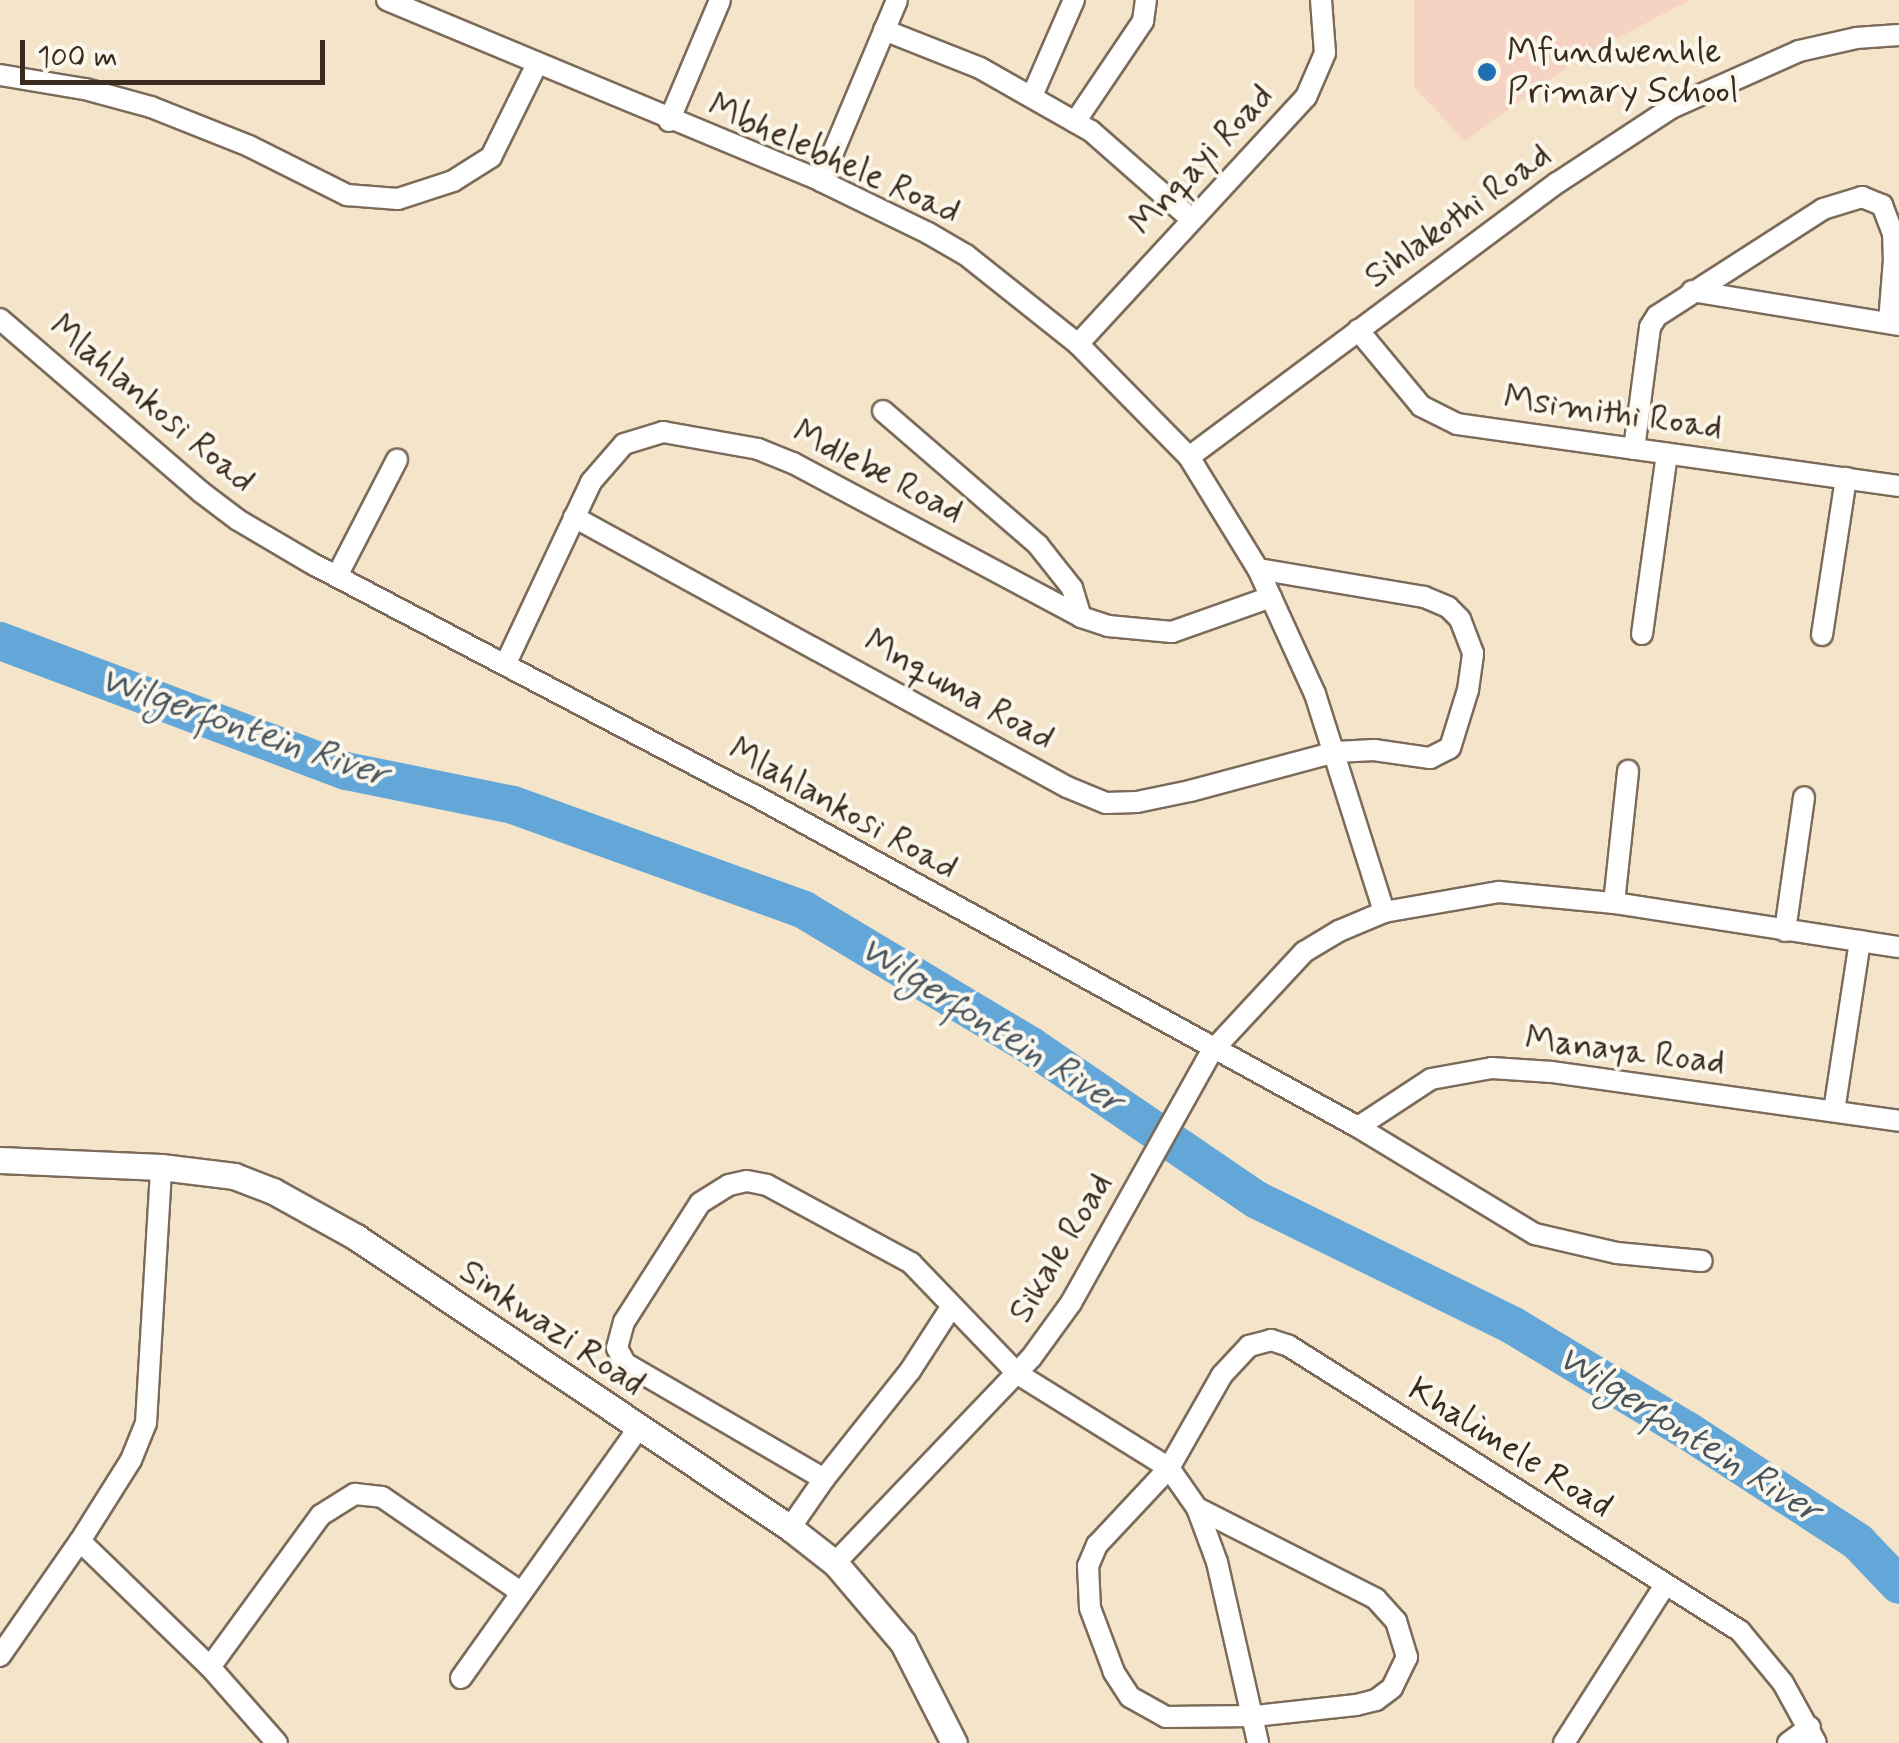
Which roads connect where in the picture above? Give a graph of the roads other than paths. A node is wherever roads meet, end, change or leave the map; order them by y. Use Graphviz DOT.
graph roads {
  1 [pos="387,0"];
  2 [pos="720,0"];
  3 [pos="897,0"];
  4 [pos="1074,0"];
  5 [pos="1146,0"];
  6 [pos="1321,0"];
  7 [pos="884,30"];
  8 [pos="1899,35"];
  9 [pos="536,66"];
  10 [pos="0,75"];
  11 [pos="1032,96"];
  12 [pos="669,122"];
  13 [pos="1075,122"];
  14 [pos="821,181"];
  15 [pos="1190,218"];
  16 [pos="1692,291"];
  17 [pos="0,318"];
  18 [pos="1894,324"];
  19 [pos="1358,330"];
  20 [pos="1078,344"];
  21 [pos="883,411"];
  22 [pos="1634,448"];
  23 [pos="1667,454"];
  24 [pos="1190,457"];
  25 [pos="397,460"];
  26 [pos="1846,478"];
  27 [pos="1899,486"];
  28 [pos="574,517"];
  29 [pos="1258,570"];
  30 [pos="337,576"];
  31 [pos="1271,597"];
  32 [pos="1081,617"];
  33 [pos="1642,634"];
  34 [pos="1822,635"];
  35 [pos="506,663"];
  36 [pos="1336,752"];
  37 [pos="1628,771"];
  38 [pos="1804,797"];
  39 [pos="1614,902"];
  40 [pos="1384,912"];
  41 [pos="1785,931"];
  42 [pos="1860,940"];
  43 [pos="1899,947"];
  44 [pos="1212,1051"];
  45 [pos="1834,1111"];
  46 [pos="1899,1121"];
  47 [pos="1358,1126"];
  48 [pos="0,1160"];
  49 [pos="161,1166"];
  50 [pos="1702,1261"];
  51 [pos="950,1309"];
  52 [pos="1018,1374"];
  53 [pos="638,1429"];
  54 [pos="1169,1468"];
  55 [pos="824,1479"];
  56 [pos="1197,1508"];
  57 [pos="790,1528"];
  58 [pos="80,1542"];
  59 [pos="834,1563"];
  60 [pos="1665,1585"];
  61 [pos="520,1592"];
  62 [pos="0,1656"];
  63 [pos="210,1667"];
  64 [pos="461,1678"];
  65 [pos="1254,1716"];
  66 [pos="1813,1735"];
  67 [pos="277,1743"];
  68 [pos="954,1743"];
  69 [pos="1258,1743"];
  70 [pos="1564,1743"];
  71 [pos="1788,1743"];
  1 -- 9 [label="street, Mbhelebhele Road"];
  2 -- 12 [label="street"];
  3 -- 7 [label="street"];
  4 -- 11 [label="street"];
  5 -- 13 [label="street"];
  6 -- 15 [label="street, Mnqayi Road"];
  7 -- 11 [label="street"];
  7 -- 14 [label="street"];
  8 -- 19 [label="street, Sihlakothi Road"];
  9 -- 10 [label="street"];
  9 -- 12 [label="street, Mbhelebhele Road"];
  11 -- 13 [label="street"];
  12 -- 14 [label="street, Mbhelebhele Road"];
  13 -- 15 [label="street"];
  14 -- 20 [label="street, Mbhelebhele Road"];
  15 -- 20 [label="street, Mnqayi Road"];
  16 -- 18 [label="street"];
  16 -- 18 [label="street"];
  16 -- 22 [label="street"];
  17 -- 30 [label="street, Mlahlankosi Road"];
  19 -- 22 [label="street, Msimithi Road"];
  19 -- 24 [label="street, Sihlakothi Road"];
  20 -- 24 [label="street, Mbhelebhele Road"];
  21 -- 32 [label="street"];
  22 -- 23 [label="street, Msimithi Road"];
  23 -- 26 [label="street, Msimithi Road"];
  23 -- 33 [label="street"];
  24 -- 29 [label="street, Mbhelebhele Road"];
  25 -- 30 [label="street"];
  26 -- 27 [label="street, Msimithi Road"];
  26 -- 34 [label="street"];
  28 -- 32 [label="street, Mdlebe Road"];
  28 -- 35 [label="street, Mdlebe Road"];
  28 -- 36 [label="street, Mnquma Road"];
  29 -- 31 [label="street, Mbhelebhele Road"];
  29 -- 36 [label="street"];
  30 -- 35 [label="street, Mlahlankosi Road"];
  31 -- 32 [label="street, Mdlebe Road"];
  31 -- 36 [label="street, Mbhelebhele Road"];
  35 -- 44 [label="street, Mlahlankosi Road"];
  36 -- 40 [label="street, Mbhelebhele Road"];
  37 -- 39 [label="street"];
  38 -- 41 [label="street"];
  39 -- 40 [label="street, Sikale Road"];
  39 -- 41 [label="street, Sikale Road"];
  40 -- 44 [label="street, Sikale Road"];
  41 -- 42 [label="street, Sikale Road"];
  42 -- 43 [label="street, Sikale Road"];
  42 -- 45 [label="street"];
  44 -- 47 [label="street, Mlahlankosi Road"];
  44 -- 52 [label="street, Sikale Road"];
  45 -- 46 [label="street, Manaya Road"];
  45 -- 47 [label="street, Manaya Road"];
  47 -- 50 [label="street, Mlahlankosi Road"];
  48 -- 49 [label="street, Sinkwazi Road"];
  49 -- 53 [label="street, Sinkwazi Road"];
  49 -- 58 [label="street"];
  51 -- 52 [label="street"];
  51 -- 55 [label="street"];
  51 -- 55 [label="street"];
  52 -- 54 [label="street"];
  52 -- 59 [label="street, Sikale Road"];
  53 -- 57 [label="street, Sinkwazi Road"];
  53 -- 61 [label="street"];
  54 -- 56 [label="street"];
  54 -- 60 [label="street, Khalimele Road"];
  54 -- 65 [label="street"];
  55 -- 57 [label="street"];
  56 -- 65 [label="street"];
  56 -- 65 [label="street"];
  57 -- 59 [label="street, Sinkwazi Road"];
  58 -- 62 [label="street"];
  58 -- 63 [label="street"];
  59 -- 68 [label="street, Sinkwazi Road"];
  60 -- 66 [label="street, Khalimele Road"];
  60 -- 70 [label="street"];
  61 -- 63 [label="street"];
  61 -- 64 [label="street"];
  63 -- 67 [label="street"];
  65 -- 69 [label="street"];
  66 -- 71 [label="street"];
}
